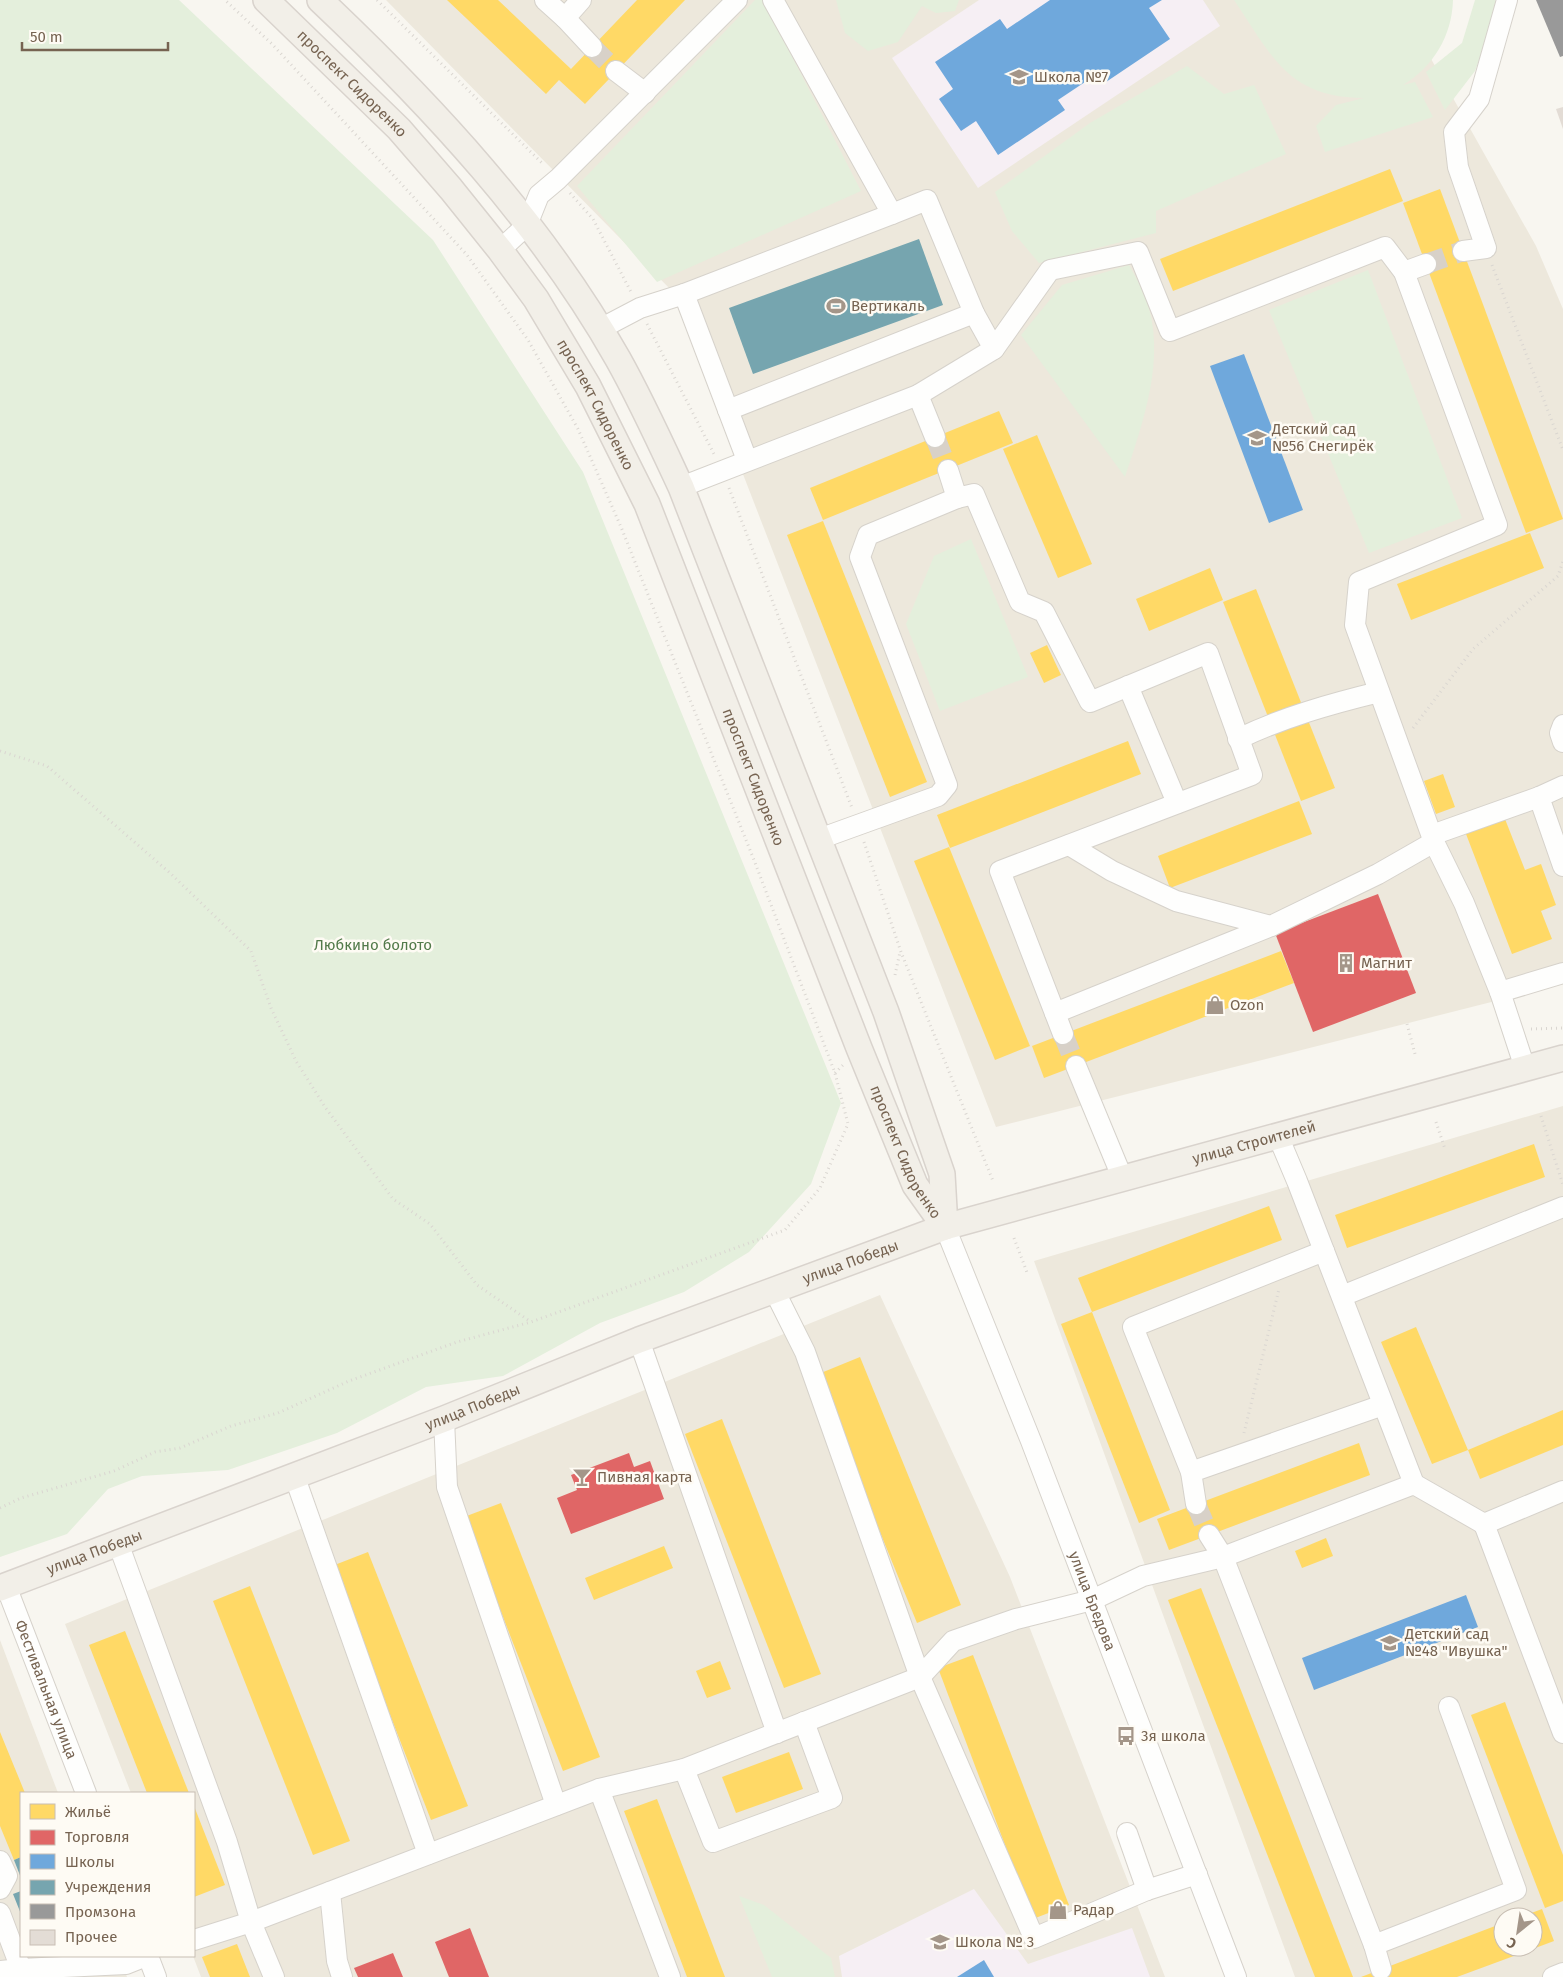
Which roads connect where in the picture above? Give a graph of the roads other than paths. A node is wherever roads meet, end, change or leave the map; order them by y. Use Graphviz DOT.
graph roads {
  1 [pos="266,0"];
  2 [pos="320,0"];
  3 [pos="545,0"];
  4 [pos="581,0"];
  5 [pos="737,0"];
  6 [pos="773,0"];
  7 [pos="1507,0"];
  8 [pos="564,18"];
  9 [pos="592,47"];
  10 [pos="616,71"];
  11 [pos="644,93"];
  12 [pos="892,214"];
  13 [pos="527,225"];
  14 [pos="500,250"];
  15 [pos="1463,251"];
  16 [pos="1426,264"];
  17 [pos="1404,272"];
  18 [pos="684,294"];
  19 [pos="974,313"];
  20 [pos="600,329"];
  21 [pos="994,350"];
  22 [pos="918,395"];
  23 [pos="728,410"];
  24 [pos="935,437"];
  25 [pos="747,460"];
  26 [pos="948,470"];
  27 [pos="681,487"];
  28 [pos="957,498"];
  29 [pos="1128,686"];
  30 [pos="1379,692"];
  31 [pos="1563,725"];
  32 [pos="1238,739"];
  33 [pos="1563,742"];
  34 [pos="1563,786"];
  35 [pos="1539,797"];
  36 [pos="1176,803"];
  37 [pos="819,839"];
  38 [pos="1433,839"];
  39 [pos="1069,844"];
  40 [pos="1563,866"];
  41 [pos="1271,926"];
  42 [pos="1563,973"];
  43 [pos="1500,992"];
  44 [pos="1055,1013"];
  45 [pos="1064,1034"];
  46 [pos="1563,1058"];
  47 [pos="1076,1066"];
  48 [pos="1525,1068"];
  49 [pos="1278,1136"];
  50 [pos="1122,1177"];
  51 [pos="1563,1207"];
  52 [pos="945,1227"];
  53 [pos="1324,1251"];
  54 [pos="774,1290"];
  55 [pos="1342,1296"];
  56 [pos="639,1340"];
  57 [pos="1384,1405"];
  58 [pos="444,1419"];
  59 [pos="1191,1472"];
  60 [pos="294,1475"];
  61 [pos="1414,1484"];
  62 [pos="1563,1491"];
  63 [pos="1196,1504"];
  64 [pos="1484,1524"];
  65 [pos="1209,1536"];
  66 [pos="118,1543"];
  67 [pos="1223,1557"];
  68 [pos="3,1587"];
  69 [pos="1092,1600"];
  70 [pos="920,1677"];
  71 [pos="1449,1707"];
  72 [pos="804,1722"];
  73 [pos="778,1733"];
  74 [pos="1563,1733"];
  75 [pos="684,1769"];
  76 [pos="599,1789"];
  77 [pos="86,1792"];
  78 [pos="556,1805"];
  79 [pos="1127,1833"];
  80 [pos="428,1854"];
  81 [pos="0,1861"];
  82 [pos="1197,1874"];
  83 [pos="0,1889"];
  84 [pos="1148,1890"];
  85 [pos="330,1892"];
  86 [pos="0,1913"];
  87 [pos="251,1922"];
  88 [pos="195,1940"];
  89 [pos="1374,1945"];
  90 [pos="145,1957"];
  91 [pos="147,1957"];
  92 [pos="22,1969"];
  93 [pos="1381,1969"];
  94 [pos="0,1971"];
  95 [pos="124,1971"];
  96 [pos="1563,1973"];
  97 [pos="156,1977"];
  98 [pos="274,1977"];
  99 [pos="342,1977"];
  100 [pos="670,1977"];
  101 [pos="1236,1977"];
  102 [pos="1553,1977"];
  1 -- 14 [label="main road, проспект Сидоренко"];
  2 -- 13 [label="main road, проспект Сидоренко"];
  3 -- 8 [label="street"];
  4 -- 8 [label="street"];
  5 -- 11 [label="street"];
  6 -- 12 [label="street"];
  7 -- 15 [label="street"];
  8 -- 9 [label="street"];
  10 -- 11 [label="street"];
  11 -- 13 [label="street"];
  12 -- 18 [label="street"];
  12 -- 19 [label="street"];
  13 -- 14 [label="street"];
  13 -- 20 [label="main road, проспект Сидоренко"];
  14 -- 52 [label="main road, проспект Сидоренко"];
  16 -- 17 [label="street"];
  17 -- 21 [label="street"];
  17 -- 30 [label="street"];
  18 -- 20 [label="street"];
  18 -- 23 [label="street"];
  19 -- 21 [label="street"];
  19 -- 23 [label="street"];
  20 -- 27 [label="main road, проспект Сидоренко"];
  21 -- 22 [label="street"];
  22 -- 24 [label="street"];
  22 -- 25 [label="street"];
  23 -- 25 [label="street"];
  25 -- 27 [label="street"];
  26 -- 28 [label="street"];
  27 -- 37 [label="main road, проспект Сидоренко"];
  28 -- 29 [label="street"];
  28 -- 37 [label="street"];
  29 -- 32 [label="street"];
  29 -- 36 [label="street"];
  30 -- 32 [label="street"];
  30 -- 38 [label="street"];
  31 -- 33 [label="street"];
  32 -- 36 [label="street"];
  34 -- 35 [label="street"];
  35 -- 38 [label="street"];
  35 -- 40 [label="street"];
  36 -- 39 [label="street"];
  37 -- 52 [label="main road, проспект Сидоренко"];
  38 -- 41 [label="street"];
  38 -- 43 [label="street"];
  39 -- 41 [label="street"];
  39 -- 44 [label="street"];
  41 -- 44 [label="street"];
  42 -- 43 [label="street"];
  43 -- 48 [label="street"];
  44 -- 45 [label="street"];
  46 -- 48 [label="main road, улица Строителей"];
  47 -- 50 [label="street"];
  48 -- 49 [label="main road, улица Строителей"];
  49 -- 50 [label="main road, улица Строителей"];
  49 -- 53 [label="street"];
  50 -- 52 [label="main road, улица Строителей"];
  51 -- 55 [label="street"];
  52 -- 54 [label="main road, улица Победы"];
  52 -- 69 [label="street, улица Бредова"];
  53 -- 55 [label="street"];
  53 -- 59 [label="street"];
  54 -- 56 [label="main road, улица Победы"];
  54 -- 70 [label="street"];
  55 -- 57 [label="street"];
  56 -- 58 [label="main road, улица Победы"];
  56 -- 73 [label="street"];
  57 -- 59 [label="street"];
  57 -- 61 [label="street"];
  58 -- 60 [label="main road, улица Победы"];
  58 -- 78 [label="street"];
  59 -- 63 [label="street"];
  60 -- 66 [label="main road, улица Победы"];
  60 -- 80 [label="street"];
  61 -- 64 [label="street"];
  61 -- 67 [label="street"];
  62 -- 64 [label="street"];
  64 -- 74 [label="street"];
  65 -- 67 [label="street"];
  66 -- 68 [label="main road, улица Победы"];
  66 -- 87 [label="street"];
  67 -- 69 [label="street"];
  67 -- 89 [label="street"];
  68 -- 77 [label="street, Фестивальная улица"];
  69 -- 70 [label="street"];
  69 -- 82 [label="street, улица Бредова"];
  70 -- 72 [label="street"];
  70 -- 84 [label="street"];
  71 -- 89 [label="street"];
  72 -- 73 [label="street"];
  72 -- 75 [label="street"];
  73 -- 75 [label="street"];
  75 -- 76 [label="street"];
  76 -- 78 [label="street"];
  76 -- 100 [label="street"];
  78 -- 80 [label="street"];
  79 -- 84 [label="street"];
  80 -- 85 [label="street"];
  81 -- 83 [label="street"];
  82 -- 84 [label="street"];
  82 -- 101 [label="street, улица Бредова"];
  85 -- 87 [label="street"];
  85 -- 99 [label="street"];
  86 -- 92 [label="street"];
  87 -- 88 [label="street"];
  87 -- 98 [label="street"];
  89 -- 93 [label="street"];
  90 -- 95 [label="street"];
  91 -- 97 [label="street"];
  92 -- 94 [label="street"];
  92 -- 95 [label="street"];
  96 -- 102 [label="street"];
}
